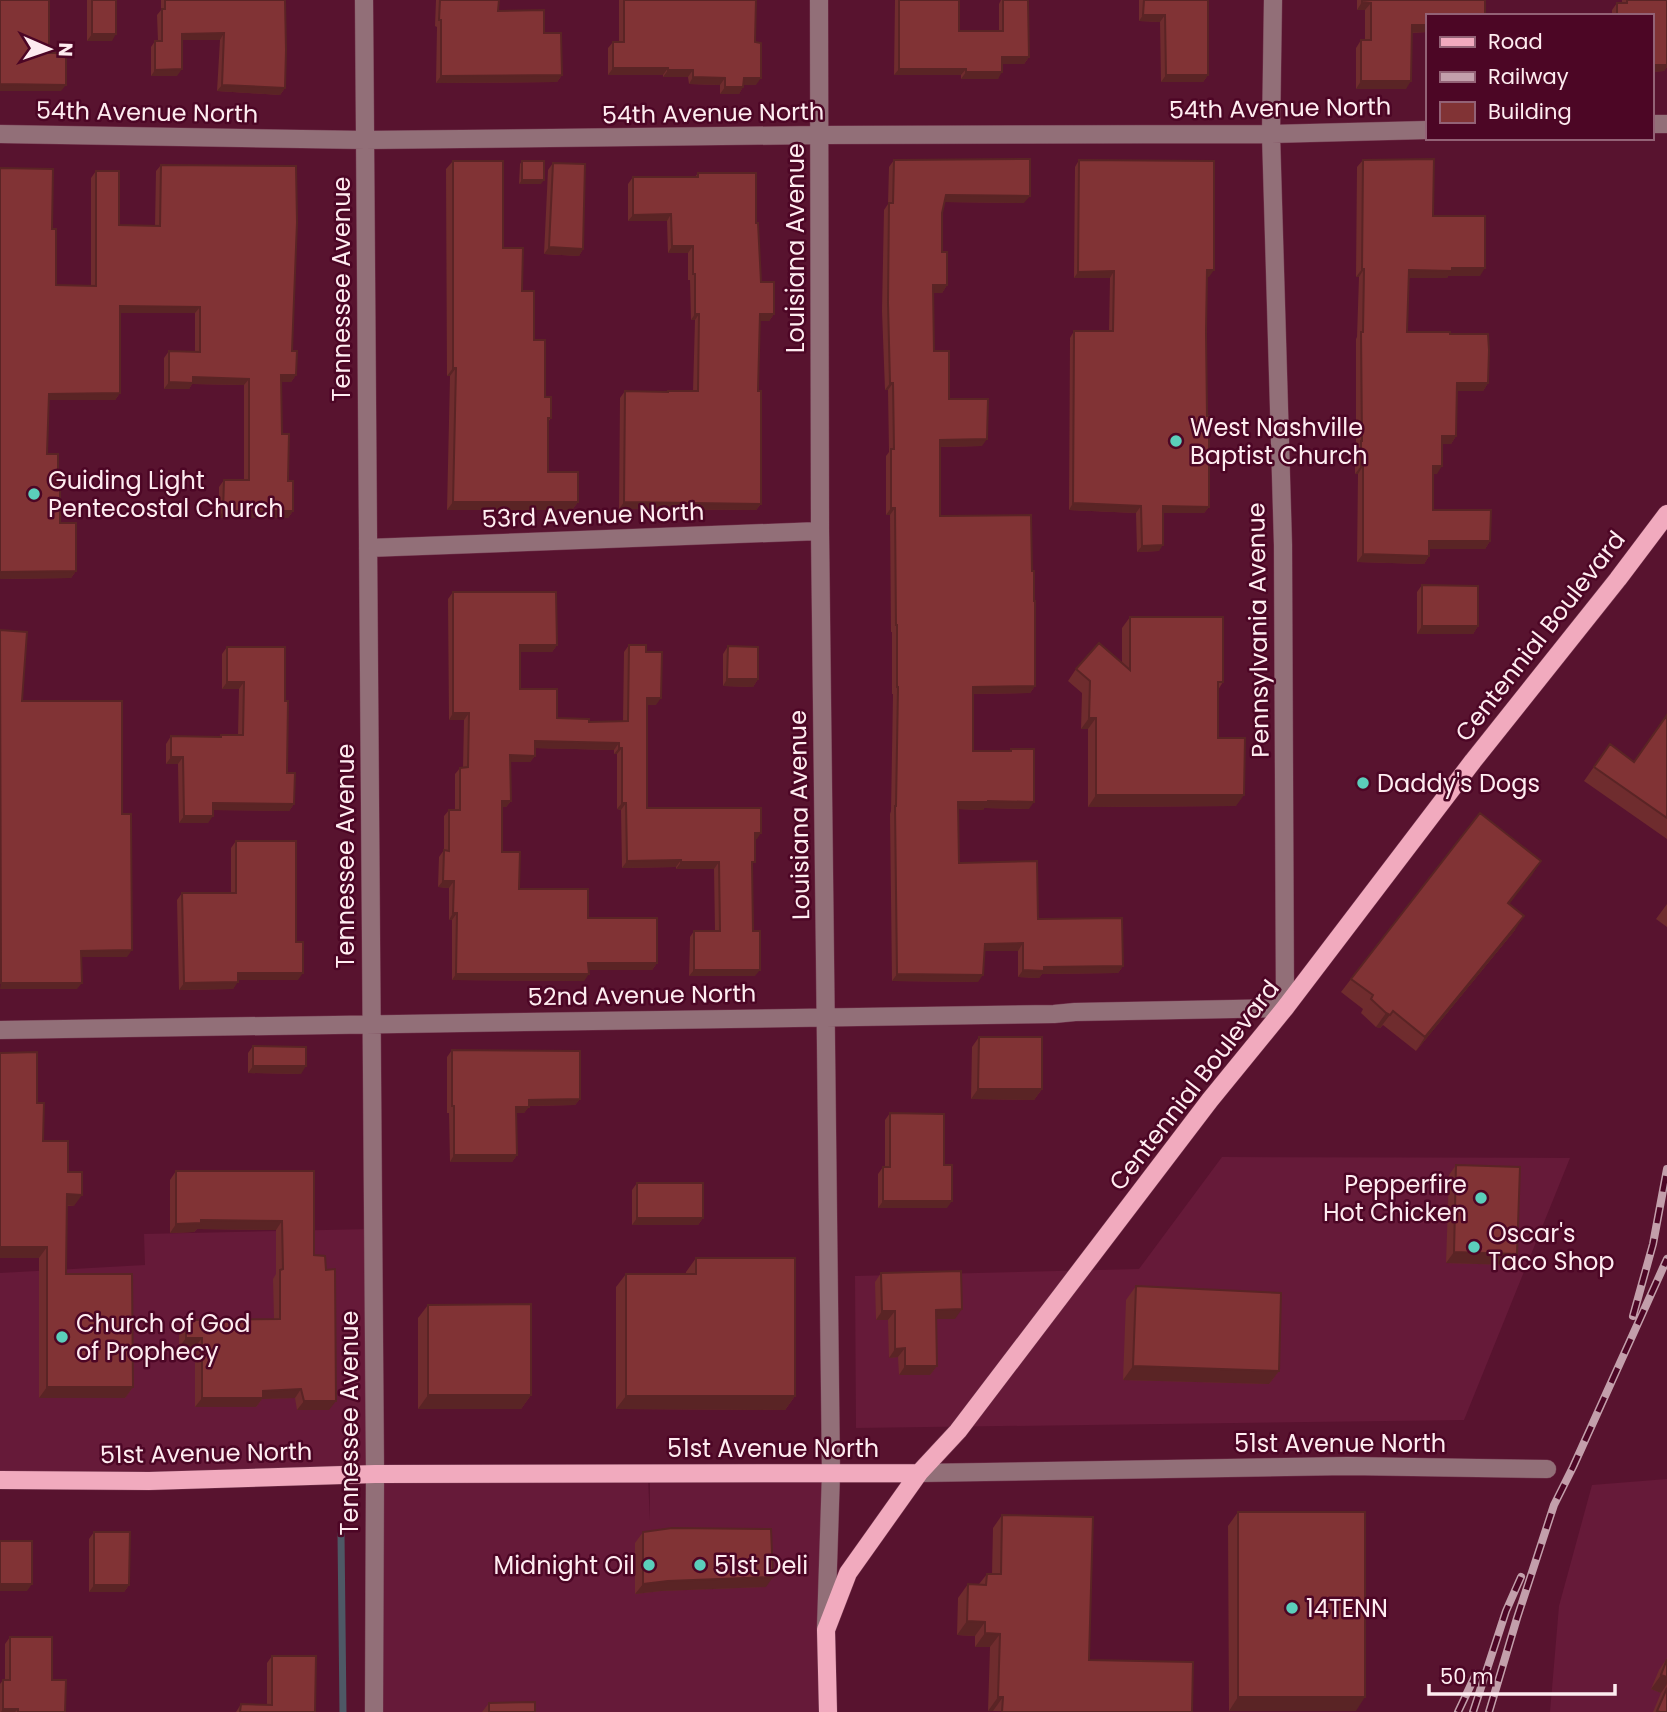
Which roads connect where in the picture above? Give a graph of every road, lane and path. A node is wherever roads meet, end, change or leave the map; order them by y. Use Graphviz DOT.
graph roads {
  1 [pos="364,0"];
  2 [pos="819,0"];
  3 [pos="1273,0"];
  4 [pos="1426,130"];
  5 [pos="0,134"];
  6 [pos="1271,134"];
  7 [pos="820,135"];
  8 [pos="365,140"];
  9 [pos="1667,514"];
  10 [pos="820,531"];
  11 [pos="368,548"];
  12 [pos="1285,1008"];
  13 [pos="825,1017"];
  14 [pos="371,1024"];
  15 [pos="0,1030"];
  16 [pos="1547,1469"];
  17 [pos="831,1472"];
  18 [pos="919,1473"];
  19 [pos="375,1474"];
  20 [pos="0,1480"];
  21 [pos="826,1630"];
  22 [pos="374,1712"];
  23 [pos="828,1712"];
  1 -- 8 [label="street, Tennessee Avenue"];
  2 -- 7 [label="street, Louisiana Avenue"];
  3 -- 6 [label="street, Pennsylvania Avenue"];
  4 -- 6 [label="street, 54th Avenue North"];
  5 -- 8 [label="street, 54th Avenue North"];
  6 -- 7 [label="street, 54th Avenue North"];
  6 -- 12 [label="street, Pennsylvania Avenue"];
  7 -- 8 [label="street, 54th Avenue North"];
  7 -- 10 [label="street, Louisiana Avenue"];
  8 -- 11 [label="street, Tennessee Avenue"];
  9 -- 12 [label="main road, Centennial Boulevard"];
  10 -- 11 [label="street, 53rd Avenue North"];
  10 -- 13 [label="street, Louisiana Avenue"];
  11 -- 14 [label="street, Tennessee Avenue"];
  12 -- 13 [label="street, 52nd Avenue North"];
  12 -- 18 [label="main road, Centennial Boulevard"];
  13 -- 14 [label="street, 52nd Avenue North"];
  13 -- 17 [label="street, Louisiana Avenue"];
  14 -- 15 [label="street, 52nd Avenue North"];
  14 -- 19 [label="street, Tennessee Avenue"];
  16 -- 18 [label="street, 51st Avenue North"];
  17 -- 18 [label="main road, 51st Avenue North"];
  17 -- 19 [label="main road, 51st Avenue North"];
  17 -- 21 [label="street, Louisiana Avenue"];
  18 -- 21 [label="main road, Centennial Boulevard"];
  19 -- 20 [label="main road, 51st Avenue North"];
  19 -- 22 [label="street, Tennessee Avenue"];
  21 -- 23 [label="main road, Centennial Boulevard"];
}
